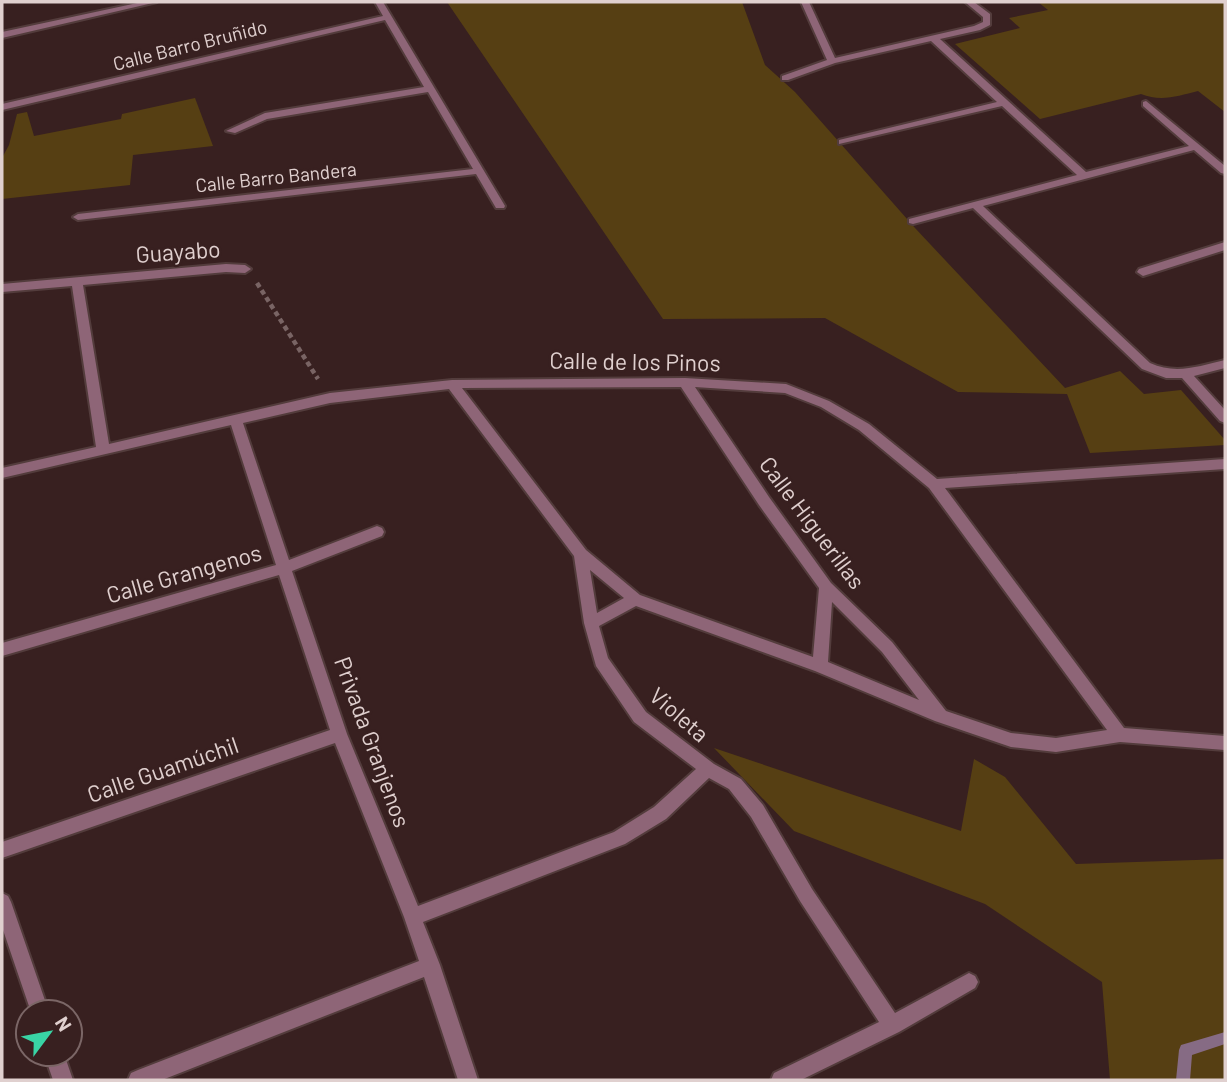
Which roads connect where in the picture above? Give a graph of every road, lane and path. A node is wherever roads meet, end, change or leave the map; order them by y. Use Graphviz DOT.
graph roads {
  1 [pos="153,2"];
  2 [pos="379,2"];
  3 [pos="805,2"];
  4 [pos="969,2"];
  5 [pos="388,17"];
  6 [pos="2,35"];
  7 [pos="933,38"];
  8 [pos="832,61"];
  9 [pos="785,78"];
  10 [pos="428,89"];
  11 [pos="1003,103"];
  12 [pos="1146,104"];
  13 [pos="2,107"];
  14 [pos="231,131"];
  15 [pos="843,142"];
  16 [pos="1195,147"];
  17 [pos="1225,171"];
  18 [pos="478,172"];
  19 [pos="1083,175"];
  20 [pos="976,205"];
  21 [pos="500,206"];
  22 [pos="78,217"];
  23 [pos="913,221"];
  24 [pos="1225,246"];
  25 [pos="245,269"];
  26 [pos="1143,272"];
  27 [pos="77,281"];
  28 [pos="2,288"];
  29 [pos="1225,364"];
  30 [pos="1185,374"];
  31 [pos="685,382"];
  32 [pos="452,384"];
  33 [pos="330,398"];
  34 [pos="1225,418"];
  35 [pos="235,419"];
  36 [pos="103,449"];
  37 [pos="1225,464"];
  38 [pos="2,473"];
  39 [pos="934,484"];
  40 [pos="377,531"];
  41 [pos="581,554"];
  42 [pos="285,568"];
  43 [pos="826,587"];
  44 [pos="635,599"];
  45 [pos="591,623"];
  46 [pos="2,650"];
  47 [pos="820,666"];
  48 [pos="941,716"];
  49 [pos="339,734"];
  50 [pos="1121,735"];
  51 [pos="1225,743"];
  52 [pos="708,769"];
  53 [pos="2,850"];
  54 [pos="2,902"];
  55 [pos="413,917"];
  56 [pos="431,965"];
  57 [pos="969,982"];
  58 [pos="35,998"];
  59 [pos="892,1025"];
  60 [pos="138,1080"];
  61 [pos="468,1080"];
  62 [pos="781,1080"];
  1 -- 6 [label="street"];
  2 -- 5 [label="street"];
  3 -- 8 [label="street"];
  4 -- 7 [label="street"];
  5 -- 10 [label="street"];
  5 -- 13 [label="street, Calle Barro Bruñido"];
  7 -- 8 [label="street"];
  7 -- 11 [label="street"];
  8 -- 9 [label="street"];
  10 -- 14 [label="street"];
  10 -- 18 [label="street"];
  11 -- 15 [label="street"];
  11 -- 19 [label="street"];
  12 -- 16 [label="street"];
  16 -- 17 [label="street"];
  16 -- 19 [label="street"];
  18 -- 21 [label="street"];
  18 -- 22 [label="street, Calle Barro Bandera"];
  19 -- 20 [label="street"];
  20 -- 23 [label="street"];
  20 -- 30 [label="street"];
  24 -- 26 [label="street"];
  25 -- 27 [label="street, Guayabo"];
  25 -- 33 [label="path, Guayabo"];
  27 -- 28 [label="street, Guayabo"];
  27 -- 36 [label="street"];
  29 -- 30 [label="street"];
  30 -- 34 [label="street"];
  31 -- 32 [label="street, Calle de los Pinos"];
  31 -- 39 [label="street, Calle de los Pinos"];
  31 -- 43 [label="street, Calle Higuerillas"];
  32 -- 33 [label="street, Calle de los Pinos"];
  32 -- 41 [label="street, Violeta"];
  33 -- 35 [label="street, Calle de los Pinos"];
  35 -- 36 [label="street, Calle de los Pinos"];
  35 -- 42 [label="street, Privada Granjenos"];
  36 -- 38 [label="street, Calle de los Pinos"];
  37 -- 39 [label="street"];
  39 -- 50 [label="street, Calle de los Pinos"];
  40 -- 42 [label="street, Calle Grangenos"];
  41 -- 44 [label="street"];
  41 -- 45 [label="street, Violeta"];
  42 -- 46 [label="street, Calle Grangenos"];
  42 -- 49 [label="street, Privada Granjenos"];
  43 -- 47 [label="street"];
  43 -- 48 [label="street, Calle Higuerillas"];
  44 -- 45 [label="street"];
  44 -- 47 [label="street"];
  45 -- 52 [label="street, Violeta"];
  47 -- 48 [label="street"];
  48 -- 50 [label="street"];
  49 -- 53 [label="street, Calle Guamúchil"];
  49 -- 55 [label="street, Privada Granjenos"];
  50 -- 51 [label="street"];
  52 -- 55 [label="street"];
  52 -- 59 [label="street, Violeta"];
  54 -- 58 [label="street"];
  55 -- 56 [label="street, Privada Granjenos"];
  56 -- 60 [label="street"];
  56 -- 61 [label="street, Privada Granjenos"];
  57 -- 59 [label="street"];
  59 -- 62 [label="street"];
}
